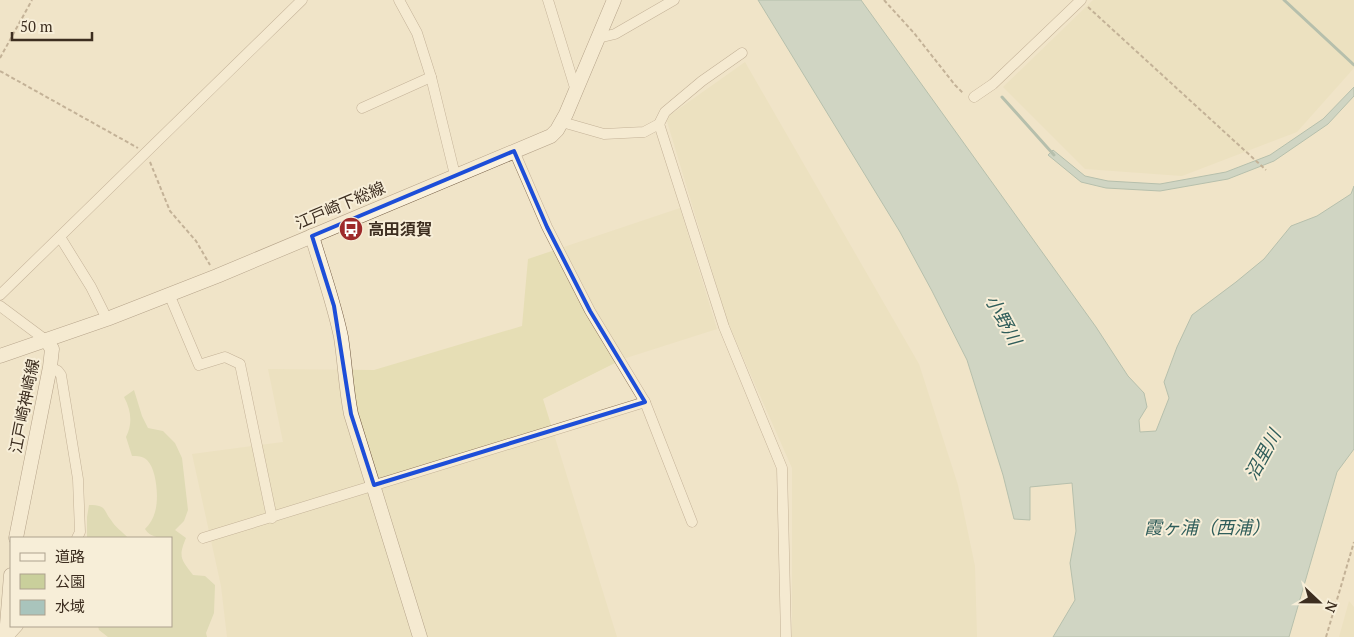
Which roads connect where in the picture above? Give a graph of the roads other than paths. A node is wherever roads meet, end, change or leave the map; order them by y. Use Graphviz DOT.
graph roads {
  1 [pos="302,0"];
  2 [pos="399,0"];
  3 [pos="548,0"];
  4 [pos="614,0"];
  5 [pos="674,0"];
  6 [pos="1080,0"];
  7 [pos="598,38"];
  8 [pos="742,53"];
  9 [pos="431,77"];
  10 [pos="576,91"];
  11 [pos="974,97"];
  12 [pos="362,108"];
  13 [pos="562,122"];
  14 [pos="659,124"];
  15 [pos="514,151"];
  16 [pos="455,175"];
  17 [pos="312,236"];
  18 [pos="60,237"];
  19 [pos="169,294"];
  20 [pos="0,295"];
  21 [pos="0,306"];
  22 [pos="107,319"];
  23 [pos="47,341"];
  24 [pos="0,356"];
  25 [pos="50,367"];
  26 [pos="645,402"];
  27 [pos="374,486"];
  28 [pos="272,518"];
  29 [pos="692,522"];
  30 [pos="16,537"];
  31 [pos="78,537"];
  32 [pos="203,538"];
  33 [pos="10,590"];
  34 [pos="17,627"];
  35 [pos="7,637"];
  36 [pos="420,637"];
  37 [pos="786,637"];
  1 -- 18 [label="street"];
  2 -- 9 [label="street"];
  3 -- 10 [label="street"];
  4 -- 7 [label="main road, 江戸崎下総線"];
  5 -- 7 [label="street"];
  6 -- 11 [label="street"];
  7 -- 10 [label="main road, 江戸崎下総線"];
  8 -- 14 [label="street"];
  9 -- 12 [label="street"];
  9 -- 16 [label="street"];
  10 -- 13 [label="main road, 江戸崎下総線"];
  13 -- 14 [label="street"];
  13 -- 15 [label="main road, 江戸崎下総線"];
  14 -- 37 [label="street"];
  15 -- 16 [label="main road, 江戸崎下総線"];
  15 -- 26 [label="street"];
  16 -- 17 [label="main road, 江戸崎下総線"];
  17 -- 19 [label="main road, 江戸崎下総線"];
  17 -- 27 [label="main road"];
  18 -- 20 [label="street"];
  18 -- 22 [label="street"];
  19 -- 22 [label="main road, 江戸崎下総線"];
  19 -- 28 [label="street"];
  21 -- 23 [label="street"];
  22 -- 23 [label="main road, 江戸崎下総線"];
  23 -- 24 [label="main road, 江戸崎下総線"];
  23 -- 25 [label="main road, 江戸崎神崎線"];
  25 -- 30 [label="main road, 江戸崎神崎線"];
  25 -- 31 [label="street"];
  26 -- 27 [label="street"];
  26 -- 29 [label="street"];
  27 -- 28 [label="street"];
  27 -- 36 [label="main road"];
  28 -- 32 [label="street"];
  33 -- 35 [label="main road"];
  34 -- 35 [label="street"];
}
